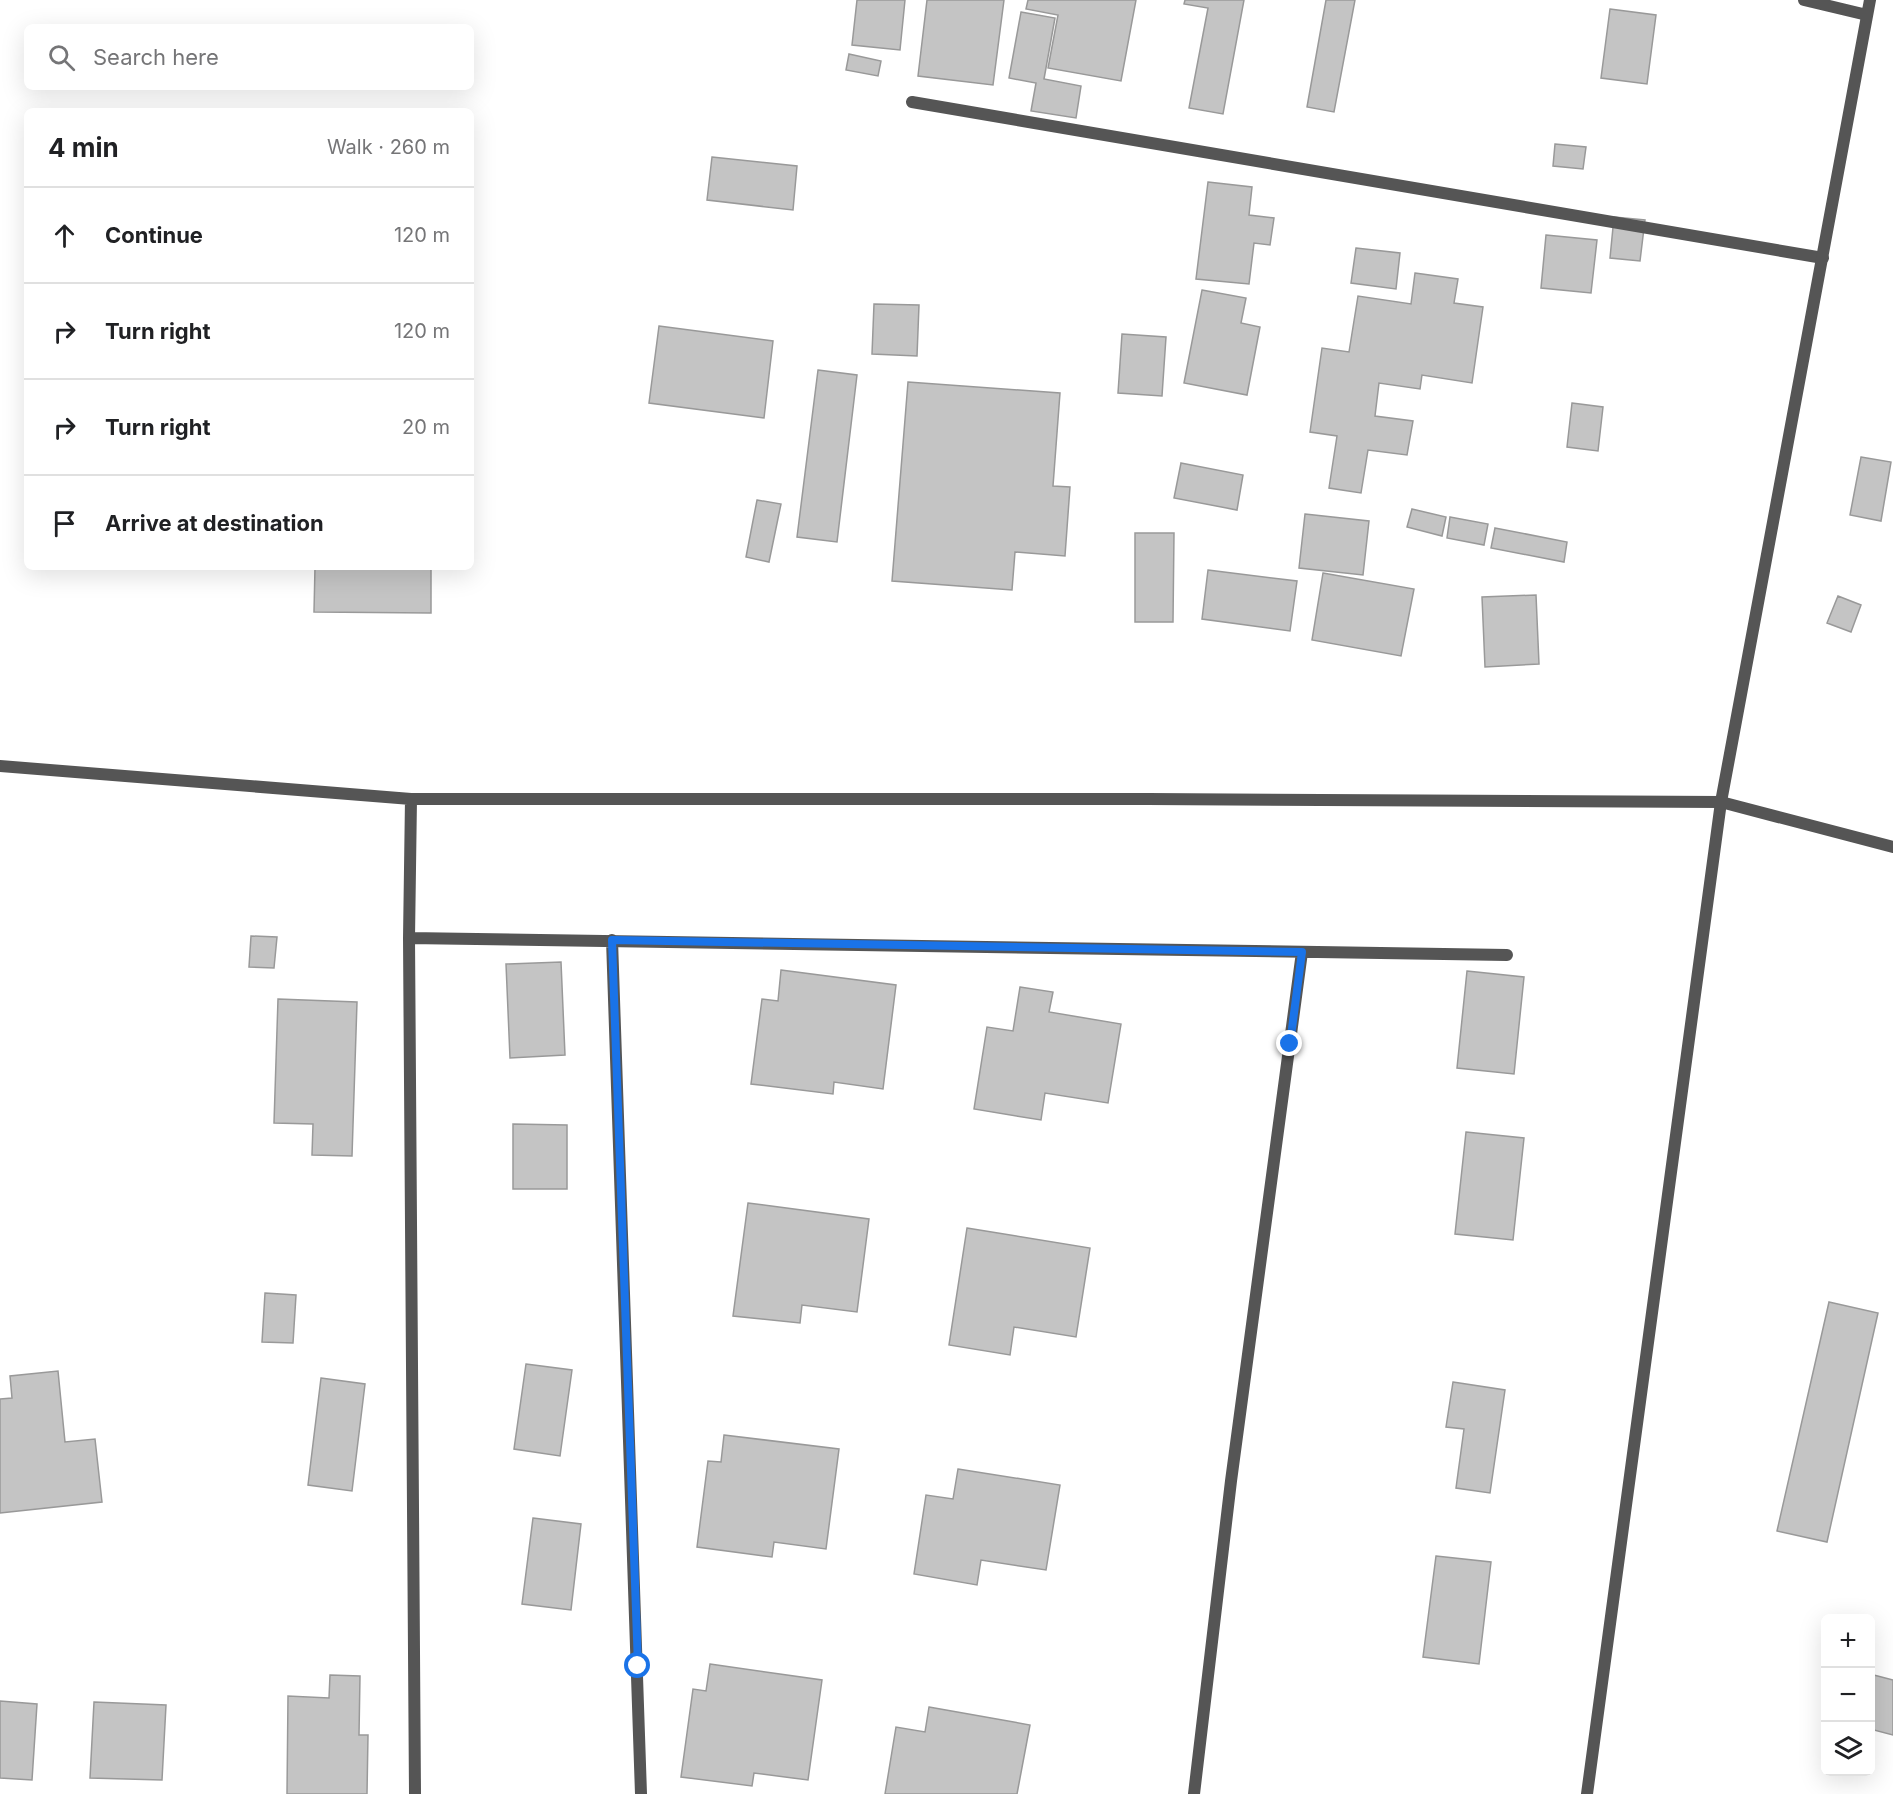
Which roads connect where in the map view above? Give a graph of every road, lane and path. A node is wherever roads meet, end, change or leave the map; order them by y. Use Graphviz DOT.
graph roads {
  1 [pos="1804,0"];
  2 [pos="1870,0"];
  3 [pos="1867,15"];
  4 [pos="912,102"];
  5 [pos="1824,258"];
  6 [pos="0,766"];
  7 [pos="411,799"];
  8 [pos="1721,802"];
  9 [pos="1893,847"];
  10 [pos="409,938"];
  11 [pos="612,940"];
  12 [pos="1302,952"];
  13 [pos="1507,955"];
  14 [pos="415,1794"];
  15 [pos="641,1794"];
  16 [pos="1194,1794"];
  17 [pos="1587,1794"];
  1 -- 3 [label="street"];
  2 -- 3 [label="street"];
  3 -- 5 [label="street"];
  4 -- 5 [label="street"];
  5 -- 8 [label="street"];
  6 -- 7 [label="street"];
  7 -- 8 [label="street"];
  7 -- 10 [label="street"];
  8 -- 9 [label="street"];
  8 -- 17 [label="street"];
  10 -- 11 [label="street"];
  10 -- 14 [label="street"];
  11 -- 12 [label="street"];
  11 -- 15 [label="street"];
  12 -- 13 [label="street"];
  12 -- 16 [label="street"];
}
